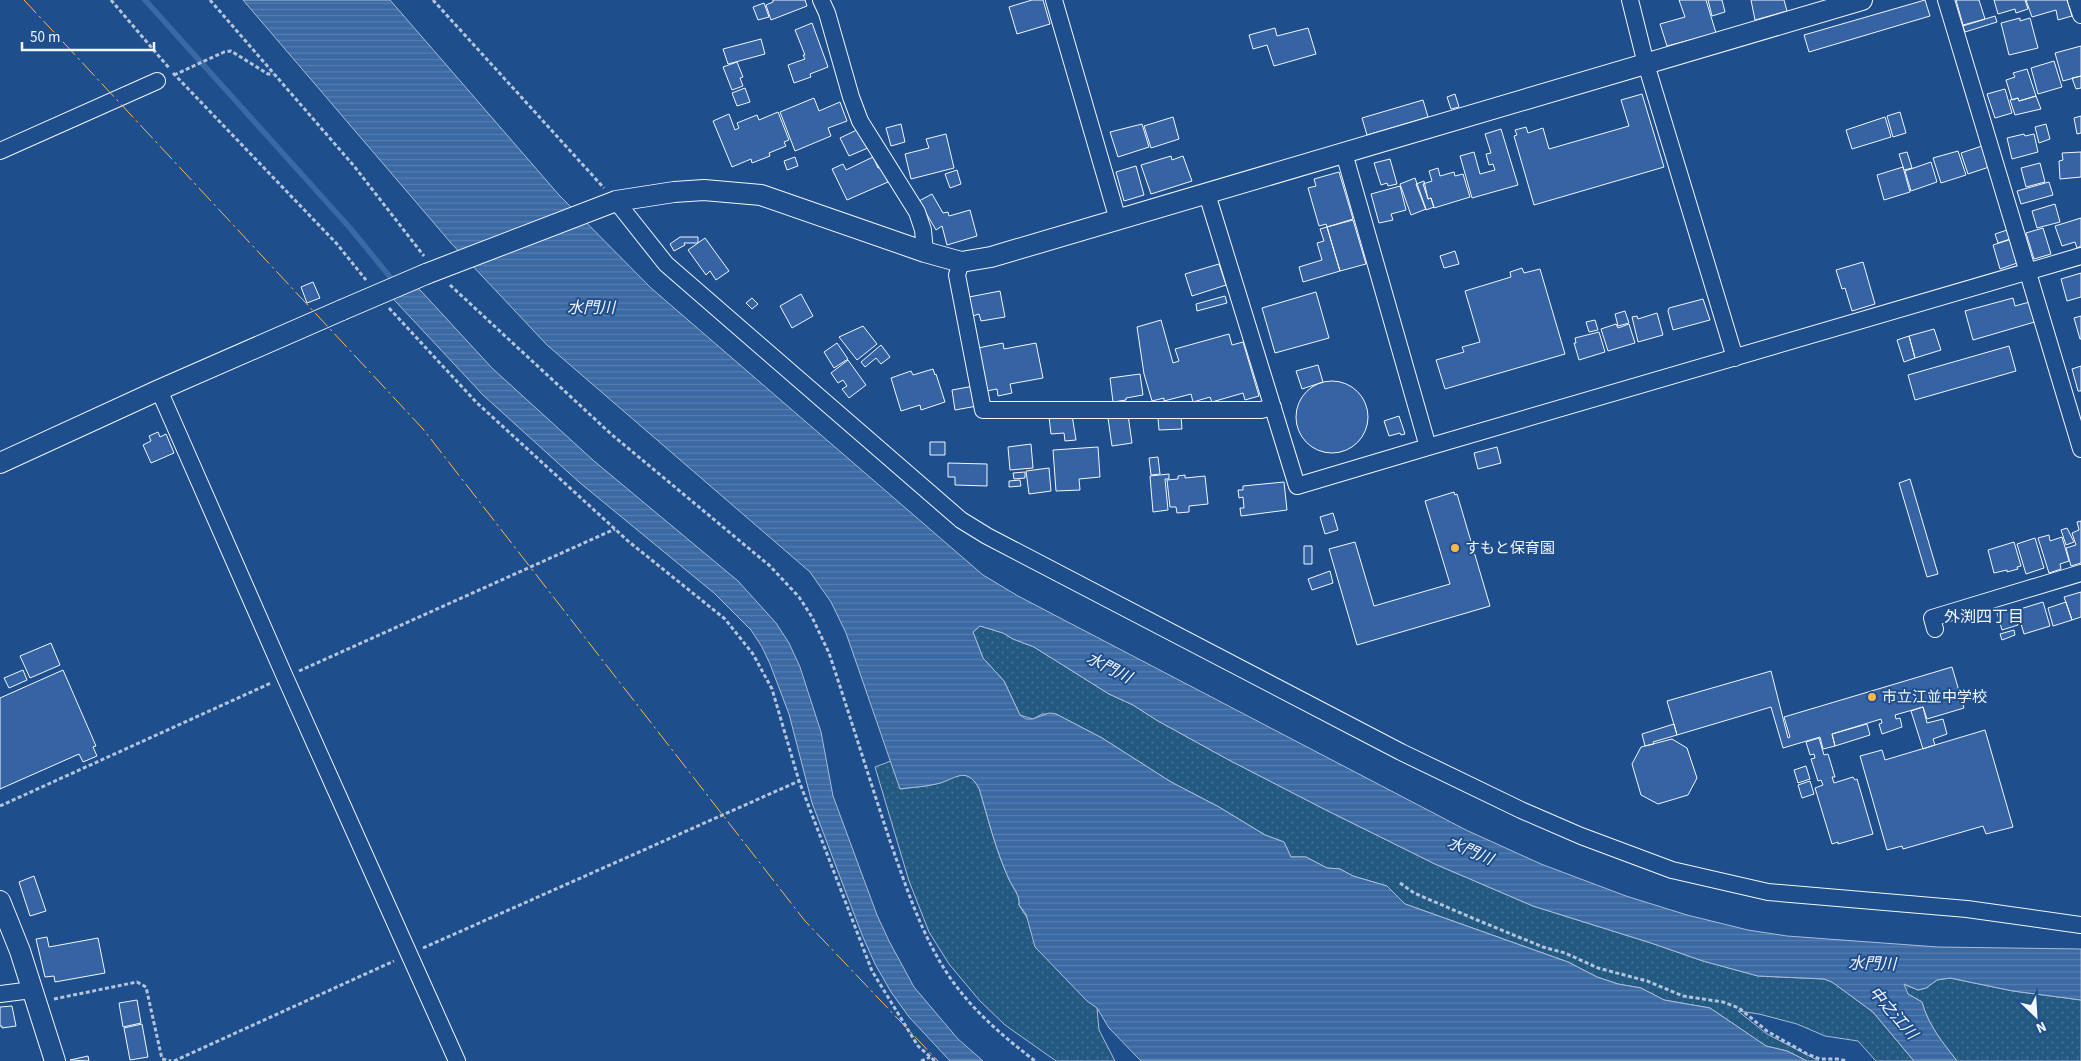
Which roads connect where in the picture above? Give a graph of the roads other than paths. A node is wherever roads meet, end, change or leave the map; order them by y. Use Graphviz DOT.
graph roads {
  1 [pos="821,0"];
  2 [pos="1054,0"];
  3 [pos="1630,0"];
  4 [pos="1862,0"];
  5 [pos="1946,0"];
  6 [pos="2076,0"];
  7 [pos="2081,16"];
  8 [pos="1646,64"];
  9 [pos="157,81"];
  10 [pos="0,151"];
  11 [pos="1344,153"];
  12 [pos="1207,194"];
  13 [pos="616,201"];
  14 [pos="1118,220"];
  15 [pos="925,252"];
  16 [pos="2081,256"];
  17 [pos="961,262"];
  18 [pos="2028,271"];
  19 [pos="1735,358"];
  20 [pos="159,390"];
  21 [pos="1272,407"];
  22 [pos="1428,447"];
  23 [pos="2081,449"];
  24 [pos="0,463"];
  25 [pos="2081,573"];
  26 [pos="1935,629"];
  27 [pos="0,901"];
  28 [pos="2081,925"];
  29 [pos="0,994"];
  30 [pos="34,996"];
  31 [pos="55,1061"];
  32 [pos="457,1061"];
  1 -- 15 [label="street"];
  2 -- 14 [label="street"];
  3 -- 8 [label="street"];
  4 -- 8 [label="street"];
  5 -- 18 [label="street"];
  6 -- 7 [label="street"];
  8 -- 11 [label="street"];
  8 -- 19 [label="street"];
  9 -- 10 [label="street"];
  11 -- 12 [label="street"];
  11 -- 22 [label="street"];
  12 -- 14 [label="street"];
  12 -- 21 [label="street"];
  13 -- 15 [label="street"];
  13 -- 20 [label="street, bridge"];
  13 -- 28 [label="street"];
  14 -- 17 [label="street"];
  15 -- 17 [label="street"];
  16 -- 18 [label="street"];
  17 -- 21 [label="street"];
  18 -- 19 [label="street"];
  18 -- 23 [label="street"];
  19 -- 22 [label="street"];
  20 -- 24 [label="street"];
  20 -- 32 [label="street"];
  21 -- 22 [label="street"];
  25 -- 26 [label="street"];
  27 -- 30 [label="street"];
  29 -- 30 [label="street"];
  30 -- 31 [label="street"];
}
